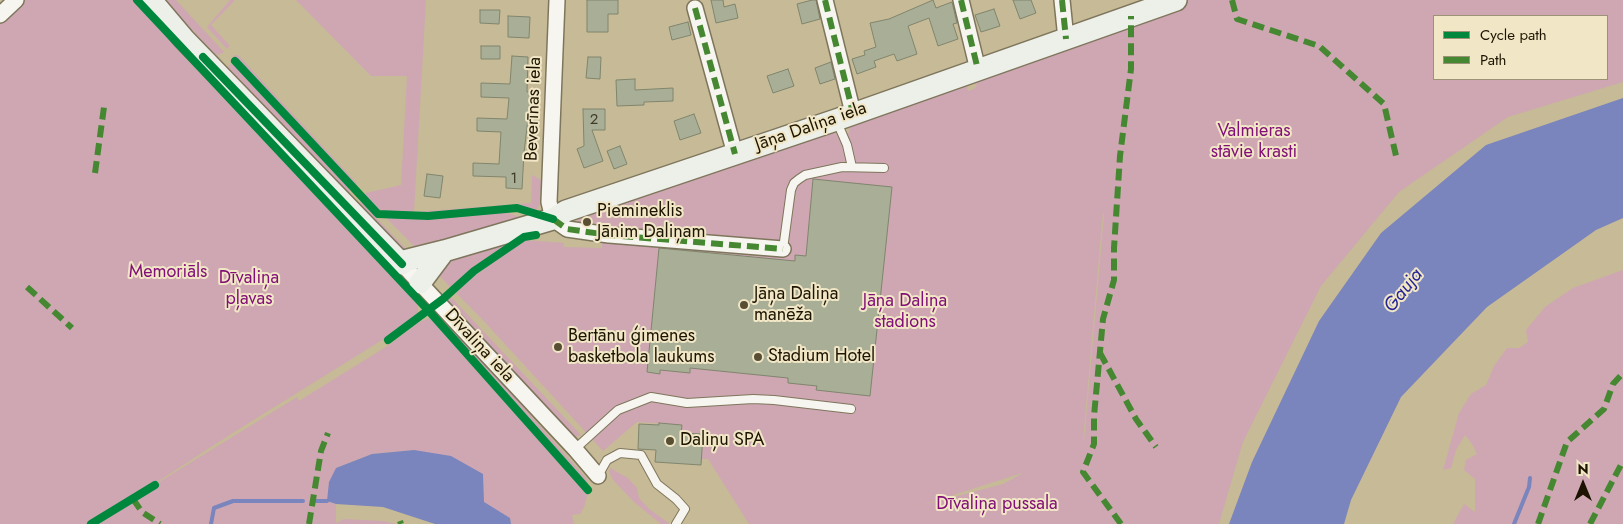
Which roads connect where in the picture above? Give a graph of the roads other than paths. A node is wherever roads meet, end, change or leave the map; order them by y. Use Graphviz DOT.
graph roads {
  1 [pos="16,0"];
  2 [pos="151,0"];
  3 [pos="557,0"];
  4 [pos="825,0"];
  5 [pos="961,0"];
  6 [pos="1062,0"];
  7 [pos="1176,0"];
  8 [pos="695,8"];
  9 [pos="0,15"];
  10 [pos="1066,39"];
  11 [pos="978,70"];
  12 [pos="844,116"];
  13 [pos="735,154"];
  14 [pos="852,167"];
  15 [pos="884,168"];
  16 [pos="554,218"];
  17 [pos="784,249"];
  18 [pos="444,251"];
  19 [pos="401,263"];
  20 [pos="420,283"];
  21 [pos="851,409"];
  22 [pos="575,449"];
  23 [pos="598,476"];
  24 [pos="676,524"];
  1 -- 9 [label="street"];
  2 -- 19 [label="street, Dīvaliņa iela"];
  3 -- 16 [label="street, Beverīnas iela"];
  4 -- 12 [label="street"];
  5 -- 11 [label="street"];
  6 -- 10 [label="street"];
  7 -- 10 [label="street, Jāņa Daliņa iela"];
  8 -- 13 [label="street"];
  10 -- 11 [label="street, Jāņa Daliņa iela"];
  11 -- 12 [label="street, Jāņa Daliņa iela"];
  12 -- 13 [label="street, Jāņa Daliņa iela"];
  12 -- 14 [label="lane"];
  13 -- 16 [label="street, Jāņa Daliņa iela"];
  14 -- 15 [label="lane"];
  14 -- 17 [label="lane"];
  16 -- 17 [label="street"];
  16 -- 18 [label="street, Jāņa Daliņa iela"];
  18 -- 19 [label="street, Jāņa Daliņa iela"];
  18 -- 20 [label="street"];
  19 -- 20 [label="street, Dīvaliņa iela"];
  20 -- 22 [label="street, Dīvaliņa iela"];
  21 -- 22 [label="lane"];
  22 -- 23 [label="street, Dīvaliņa iela"];
  23 -- 24 [label="lane"];
}
